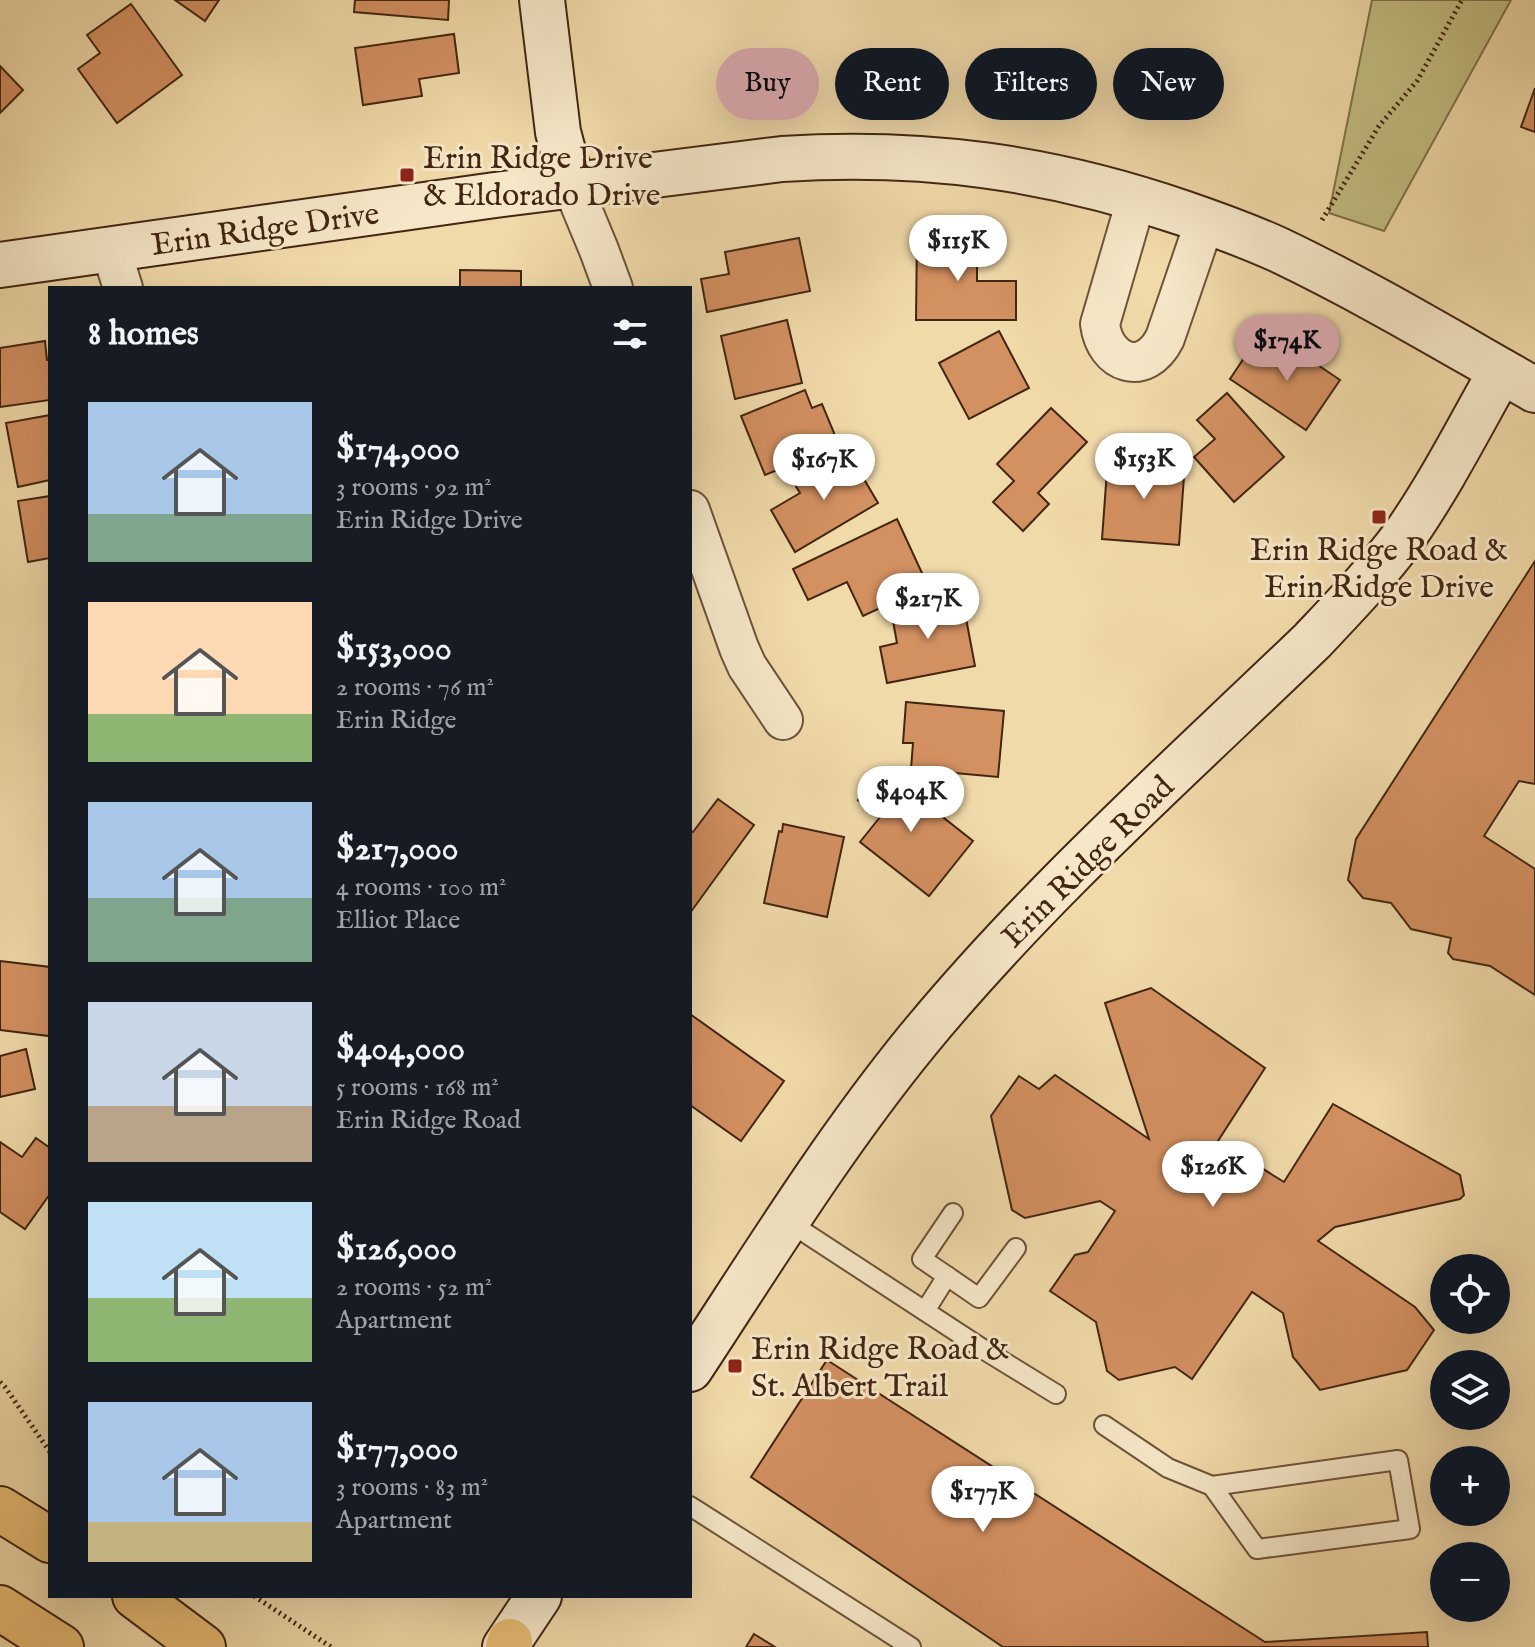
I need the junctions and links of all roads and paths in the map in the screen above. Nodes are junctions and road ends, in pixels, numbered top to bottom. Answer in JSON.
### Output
{"nodes":[{"id":1,"x":542,"y":0,"type":"edge"},
{"id":2,"x":1462,"y":0,"type":"edge"},
{"id":3,"x":572,"y":185,"type":"junction"},
{"id":4,"x":1137,"y":197,"type":"junction"},
{"id":5,"x":1322,"y":220,"type":"dead end"},
{"id":6,"x":1205,"y":221,"type":"junction"},
{"id":7,"x":0,"y":265,"type":"edge"},
{"id":8,"x":117,"y":269,"type":"edge"},
{"id":9,"x":612,"y":286,"type":"edge"},
{"id":10,"x":1518,"y":380,"type":"edge"},
{"id":11,"x":692,"y":516,"type":"edge"},
{"id":12,"x":783,"y":720,"type":"dead end"},
{"id":13,"x":953,"y":1213,"type":"dead end"},
{"id":14,"x":787,"y":1221,"type":"junction"},
{"id":15,"x":1016,"y":1248,"type":"dead end"},
{"id":16,"x":947,"y":1276,"type":"junction"},
{"id":17,"x":925,"y":1311,"type":"junction"},
{"id":18,"x":692,"y":1366,"type":"edge"},
{"id":19,"x":0,"y":1382,"type":"edge"},
{"id":20,"x":1056,"y":1394,"type":"dead end"},
{"id":21,"x":1104,"y":1425,"type":"dead end"},
{"id":22,"x":48,"y":1449,"type":"edge"},
{"id":23,"x":1212,"y":1486,"type":"junction"},
{"id":24,"x":692,"y":1507,"type":"edge"},
{"id":25,"x":0,"y":1509,"type":"edge"},
{"id":26,"x":48,"y":1539,"type":"edge"},
{"id":27,"x":138,"y":1598,"type":"edge"},
{"id":28,"x":257,"y":1598,"type":"edge"},
{"id":29,"x":538,"y":1598,"type":"edge"},
{"id":30,"x":0,"y":1608,"type":"edge"},
{"id":31,"x":508,"y":1645,"type":"edge"},
{"id":32,"x":61,"y":1647,"type":"edge"},
{"id":33,"x":203,"y":1647,"type":"edge"},
{"id":34,"x":331,"y":1647,"type":"edge"},
{"id":35,"x":911,"y":1647,"type":"edge"}],
"edges":[{"from":1,"to":3,"type":"street"},
{"from":2,"to":5,"type":"path"},
{"from":3,"to":4,"type":"street","name":"Erin Ridge Drive"},
{"from":3,"to":8,"type":"street","name":"Erin Ridge Drive"},
{"from":3,"to":9,"type":"street"},
{"from":4,"to":6,"type":"street","name":"Erin Ridge Drive"},
{"from":4,"to":6,"type":"street"},
{"from":6,"to":10,"type":"street","name":"Erin Ridge Drive"},
{"from":7,"to":8,"type":"street","name":"Erin Ridge Drive"},
{"from":10,"to":14,"type":"street","name":"Erin Ridge Road"},
{"from":11,"to":12,"type":"street"},
{"from":13,"to":16,"type":"lane"},
{"from":14,"to":17,"type":"lane"},
{"from":14,"to":18,"type":"street","name":"Erin Ridge Road"},
{"from":15,"to":16,"type":"lane"},
{"from":16,"to":17,"type":"lane"},
{"from":17,"to":20,"type":"lane"},
{"from":19,"to":22,"type":"path"},
{"from":21,"to":23,"type":"lane"},
{"from":23,"to":23,"type":"lane"},
{"from":24,"to":35,"type":"lane"},
{"from":25,"to":26,"type":"main road"},
{"from":27,"to":33,"type":"main road"},
{"from":28,"to":34,"type":"path"},
{"from":29,"to":31,"type":"street"},
{"from":30,"to":32,"type":"main road"}]}
